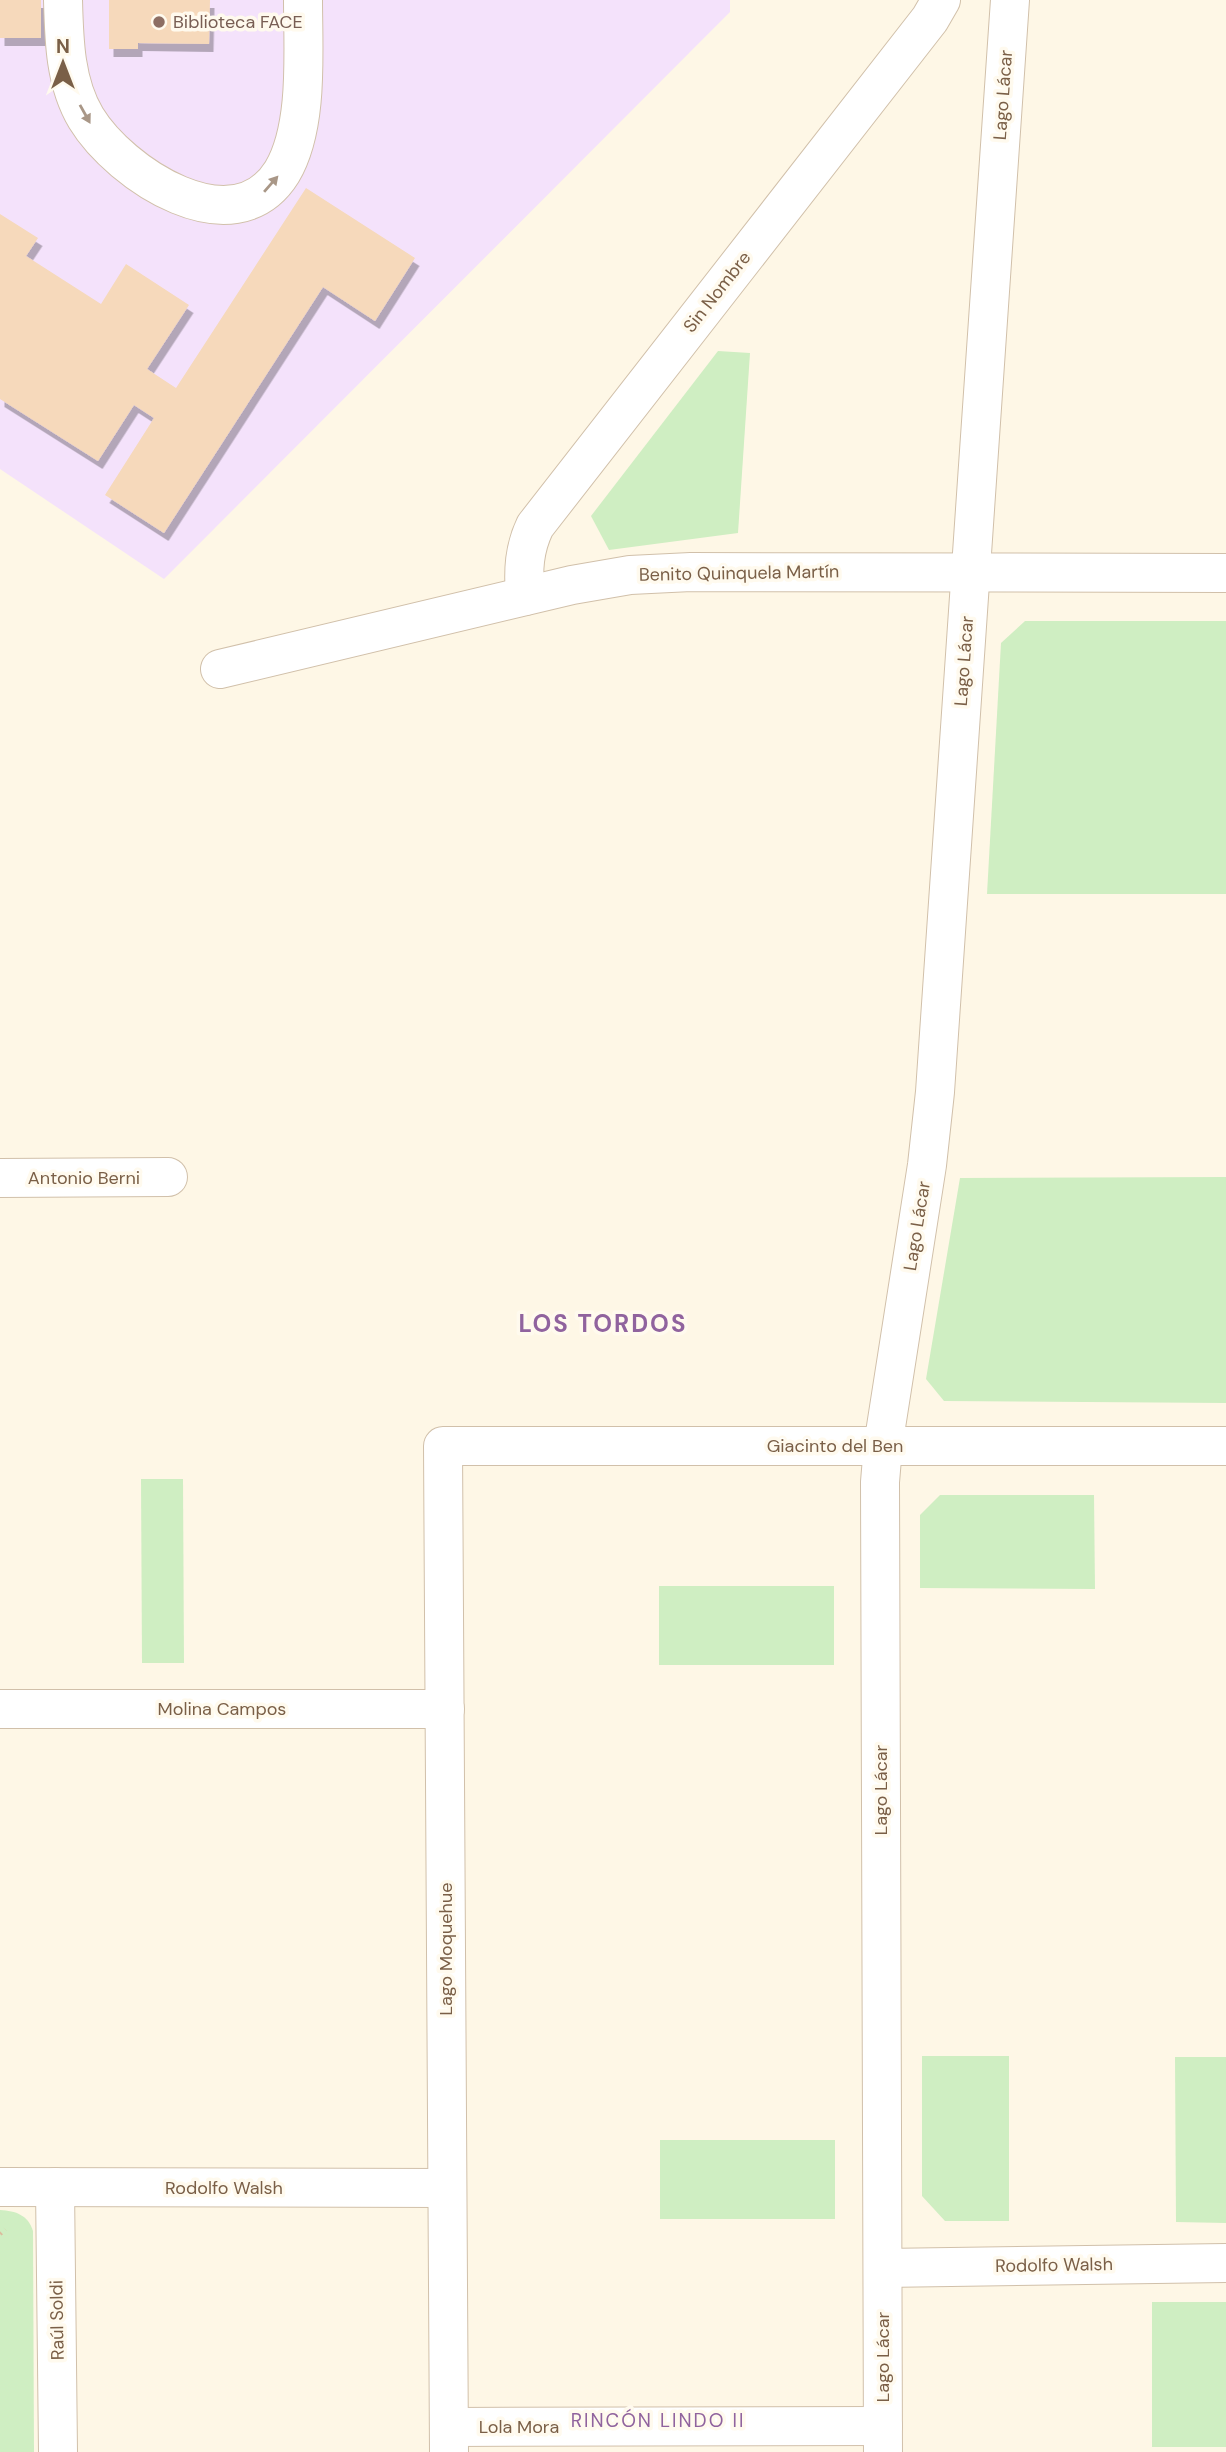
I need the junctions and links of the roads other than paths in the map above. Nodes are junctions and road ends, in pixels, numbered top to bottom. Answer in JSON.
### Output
{"nodes":[{"id":1,"x":63,"y":0,"type":"edge"},
{"id":2,"x":303,"y":0,"type":"edge"},
{"id":3,"x":940,"y":0,"type":"edge"},
{"id":4,"x":1010,"y":0,"type":"edge"},
{"id":5,"x":970,"y":572,"type":"junction"},
{"id":6,"x":1226,"y":573,"type":"edge"},
{"id":7,"x":525,"y":596,"type":"junction"},
{"id":8,"x":220,"y":669,"type":"dead end"},
{"id":9,"x":168,"y":1177,"type":"dead end"},
{"id":10,"x":0,"y":1178,"type":"edge"},
{"id":11,"x":443,"y":1446,"type":"joint"},
{"id":12,"x":883,"y":1446,"type":"junction"},
{"id":13,"x":1226,"y":1446,"type":"edge"},
{"id":14,"x":0,"y":1709,"type":"edge"},
{"id":15,"x":445,"y":1709,"type":"junction"},
{"id":16,"x":0,"y":2187,"type":"edge"},
{"id":17,"x":55,"y":2187,"type":"junction"},
{"id":18,"x":447,"y":2188,"type":"junction"},
{"id":19,"x":1226,"y":2263,"type":"edge"},
{"id":20,"x":883,"y":2268,"type":"junction"},
{"id":21,"x":449,"y":2439,"type":"edge"},
{"id":22,"x":883,"y":2439,"type":"edge"},
{"id":23,"x":58,"y":2452,"type":"edge"}],
"edges":[{"from":1,"to":2,"type":"street","one_way":true},
{"from":3,"to":7,"type":"street","name":"Sin Nombre"},
{"from":4,"to":5,"type":"street","name":"Lago Lácar"},
{"from":5,"to":6,"type":"street","name":"Benito Quinquela Martín"},
{"from":5,"to":7,"type":"street","name":"Benito Quinquela Martín"},
{"from":5,"to":12,"type":"street","name":"Lago Lácar"},
{"from":7,"to":8,"type":"street","name":"Benito Quinquela Martín"},
{"from":9,"to":10,"type":"street","name":"Antonio Berni"},
{"from":11,"to":12,"type":"street","name":"Giacinto del Ben"},
{"from":11,"to":15,"type":"street","name":"Lago Moquehue"},
{"from":12,"to":13,"type":"street","name":"Giacinto del Ben"},
{"from":12,"to":20,"type":"street","name":"Lago Lácar"},
{"from":14,"to":15,"type":"street","name":"Molina Campos"},
{"from":15,"to":18,"type":"street","name":"Lago Moquehue"},
{"from":16,"to":17,"type":"street","name":"Rodolfo Walsh"},
{"from":17,"to":18,"type":"street","name":"Rodolfo Walsh"},
{"from":17,"to":23,"type":"street","name":"Raúl Soldi"},
{"from":18,"to":21,"type":"street","name":"Lago Moquehue"},
{"from":19,"to":20,"type":"street","name":"Rodolfo Walsh"},
{"from":20,"to":22,"type":"street","name":"Lago Lácar"},
{"from":21,"to":22,"type":"street","name":"Lola Mora"}]}
